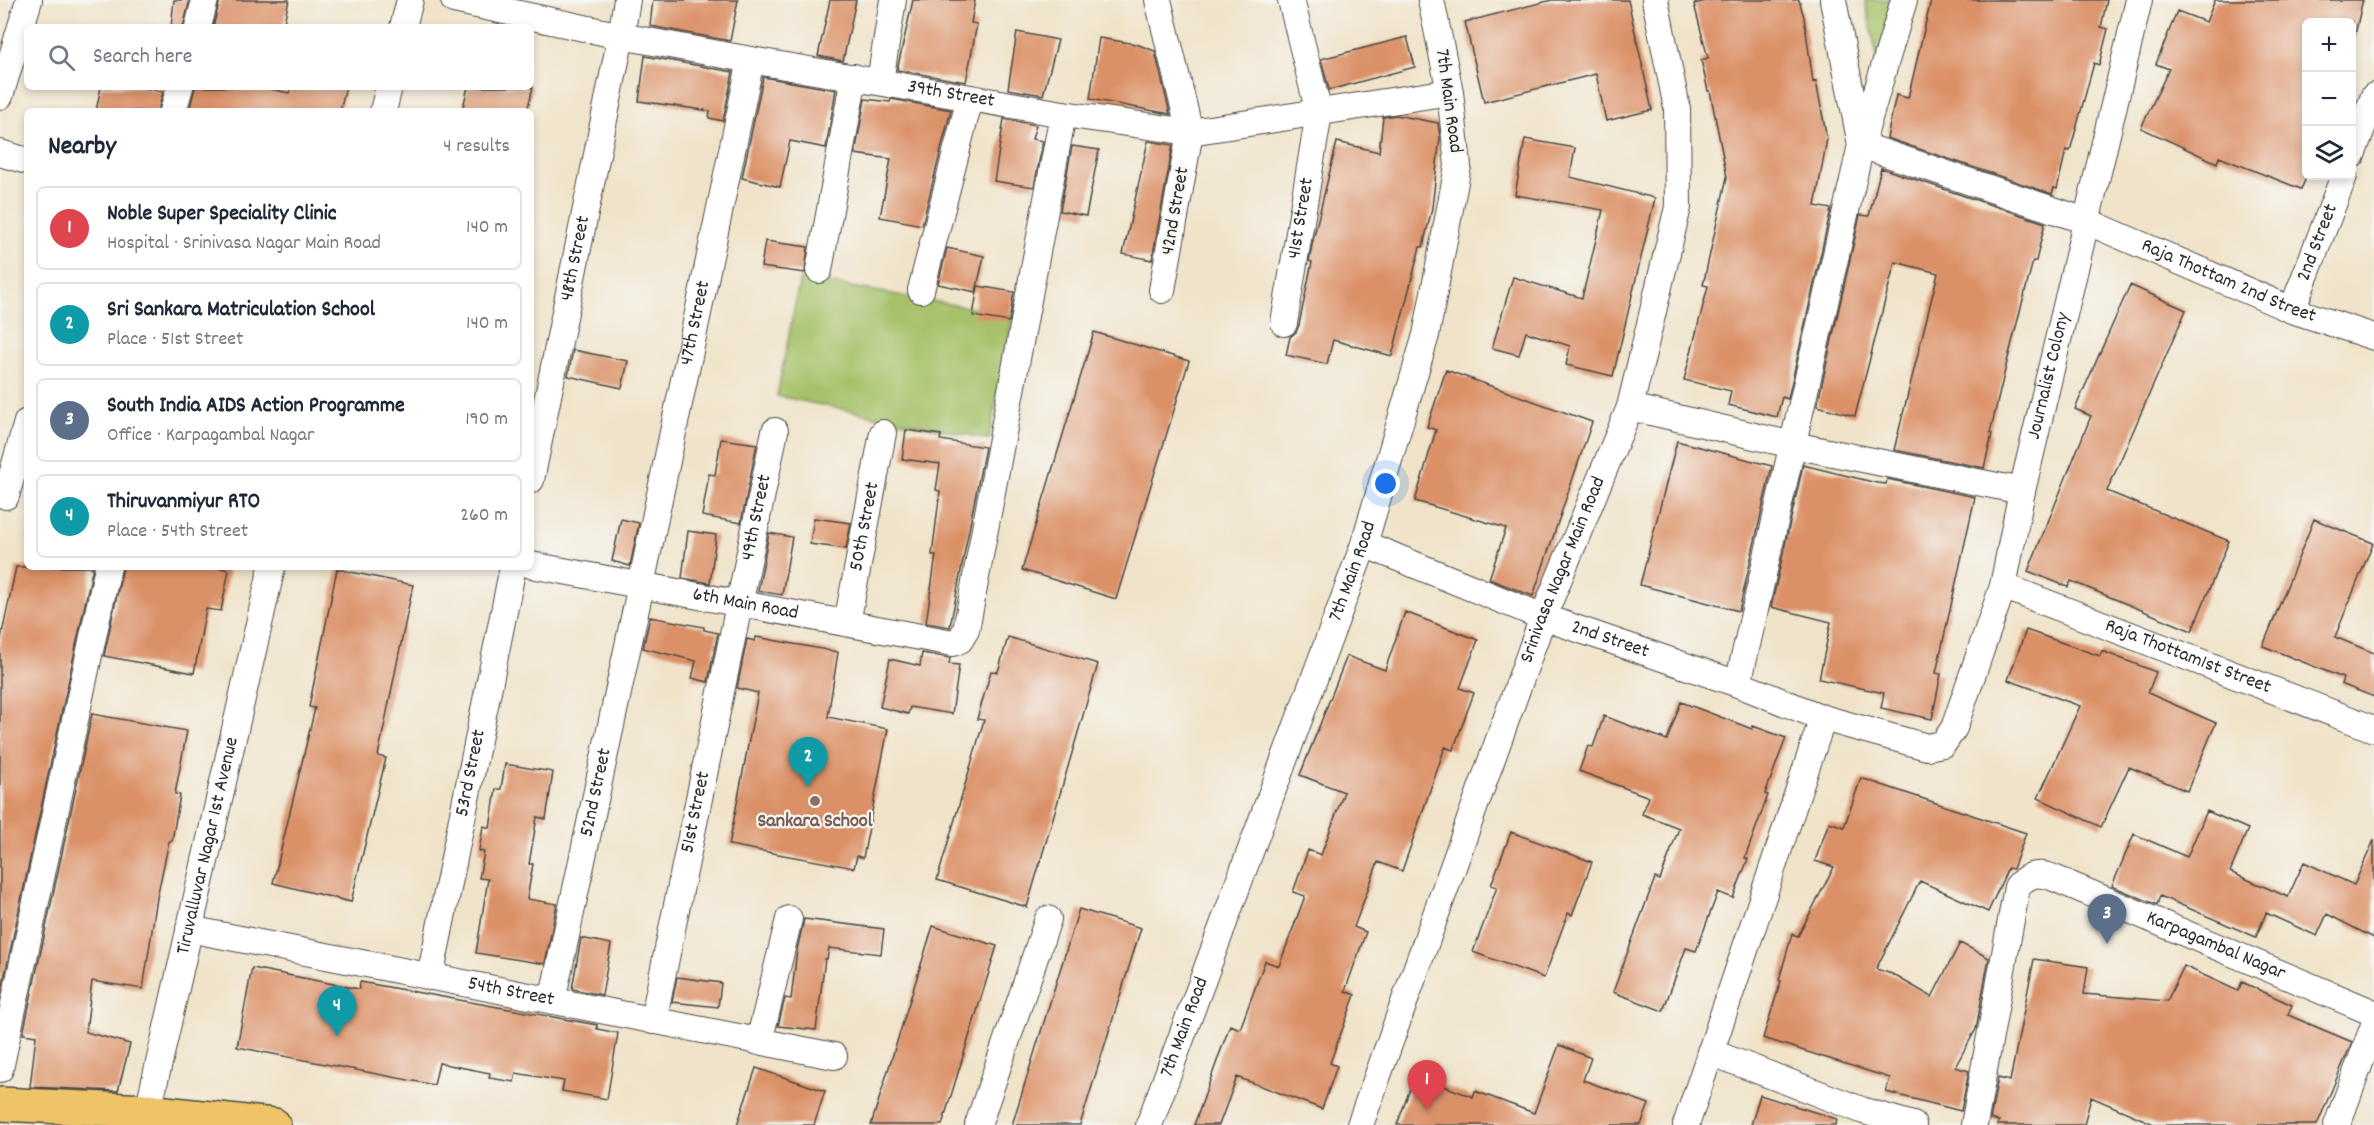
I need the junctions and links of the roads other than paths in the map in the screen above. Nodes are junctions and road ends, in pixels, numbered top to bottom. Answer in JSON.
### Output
{"nodes":[{"id":1,"x":28,"y":0,"type":"edge"},
{"id":2,"x":205,"y":0,"type":"edge"},
{"id":3,"x":410,"y":0,"type":"edge"},
{"id":4,"x":454,"y":0,"type":"edge"},
{"id":5,"x":627,"y":0,"type":"edge"},
{"id":6,"x":893,"y":0,"type":"edge"},
{"id":7,"x":1158,"y":0,"type":"edge"},
{"id":8,"x":1291,"y":0,"type":"edge"},
{"id":9,"x":1431,"y":0,"type":"edge"},
{"id":10,"x":1655,"y":0,"type":"edge"},
{"id":11,"x":1833,"y":0,"type":"edge"},
{"id":12,"x":1904,"y":0,"type":"edge"},
{"id":13,"x":2139,"y":0,"type":"edge"},
{"id":14,"x":199,"y":24,"type":"edge"},
{"id":15,"x":405,"y":24,"type":"edge"},
{"id":16,"x":621,"y":36,"type":"junction"},
{"id":17,"x":751,"y":60,"type":"junction"},
{"id":18,"x":854,"y":77,"type":"junction"},
{"id":19,"x":880,"y":81,"type":"junction"},
{"id":20,"x":179,"y":90,"type":"edge"},
{"id":21,"x":388,"y":90,"type":"edge"},
{"id":22,"x":1450,"y":92,"type":"junction"},
{"id":23,"x":0,"y":96,"type":"edge"},
{"id":24,"x":2374,"y":96,"type":"edge"},
{"id":25,"x":970,"y":98,"type":"junction"},
{"id":26,"x":174,"y":108,"type":"edge"},
{"id":27,"x":384,"y":108,"type":"edge"},
{"id":28,"x":1319,"y":113,"type":"junction"},
{"id":29,"x":1063,"y":114,"type":"junction"},
{"id":30,"x":1190,"y":132,"type":"junction"},
{"id":31,"x":2356,"y":144,"type":"edge"},
{"id":32,"x":1861,"y":145,"type":"junction"},
{"id":33,"x":0,"y":153,"type":"edge"},
{"id":34,"x":24,"y":160,"type":"edge"},
{"id":35,"x":2342,"y":180,"type":"edge"},
{"id":36,"x":2086,"y":221,"type":"junction"},
{"id":37,"x":819,"y":270,"type":"dead end"},
{"id":38,"x":921,"y":290,"type":"dead end"},
{"id":39,"x":1162,"y":290,"type":"dead end"},
{"id":40,"x":2292,"y":310,"type":"junction"},
{"id":41,"x":1284,"y":323,"type":"dead end"},
{"id":42,"x":2374,"y":337,"type":"edge"},
{"id":43,"x":1630,"y":407,"type":"junction"},
{"id":44,"x":775,"y":431,"type":"dead end"},
{"id":45,"x":882,"y":433,"type":"dead end"},
{"id":46,"x":24,"y":436,"type":"edge"},
{"id":47,"x":1793,"y":445,"type":"junction"},
{"id":48,"x":534,"y":465,"type":"edge"},
{"id":49,"x":2022,"y":491,"type":"junction"},
{"id":50,"x":11,"y":497,"type":"edge"},
{"id":51,"x":1364,"y":544,"type":"junction"},
{"id":52,"x":534,"y":566,"type":"edge"},
{"id":53,"x":107,"y":570,"type":"edge"},
{"id":54,"x":271,"y":570,"type":"edge"},
{"id":55,"x":512,"y":570,"type":"edge"},
{"id":56,"x":641,"y":585,"type":"junction"},
{"id":57,"x":2002,"y":586,"type":"junction"},
{"id":58,"x":740,"y":603,"type":"junction"},
{"id":59,"x":1543,"y":617,"type":"junction"},
{"id":60,"x":847,"y":623,"type":"junction"},
{"id":61,"x":1738,"y":684,"type":"junction"},
{"id":62,"x":1822,"y":718,"type":"junction"},
{"id":63,"x":2374,"y":729,"type":"edge"},
{"id":64,"x":1943,"y":744,"type":"joint"},
{"id":65,"x":789,"y":919,"type":"dead end"},
{"id":66,"x":1048,"y":919,"type":"dead end"},
{"id":67,"x":189,"y":929,"type":"junction"},
{"id":68,"x":430,"y":977,"type":"junction"},
{"id":69,"x":552,"y":1001,"type":"junction"},
{"id":70,"x":2374,"y":1013,"type":"edge"},
{"id":71,"x":653,"y":1021,"type":"junction"},
{"id":72,"x":2374,"y":1025,"type":"edge"},
{"id":73,"x":759,"y":1042,"type":"junction"},
{"id":74,"x":1710,"y":1052,"type":"junction"},
{"id":75,"x":834,"y":1056,"type":"dead end"},
{"id":76,"x":0,"y":1069,"type":"edge"},
{"id":77,"x":0,"y":1104,"type":"edge"},
{"id":78,"x":149,"y":1118,"type":"edge"},
{"id":79,"x":1862,"y":1118,"type":"edge"},
{"id":80,"x":274,"y":1125,"type":"edge"},
{"id":81,"x":978,"y":1125,"type":"edge"},
{"id":82,"x":1149,"y":1125,"type":"edge"},
{"id":83,"x":1360,"y":1125,"type":"edge"},
{"id":84,"x":1686,"y":1125,"type":"edge"},
{"id":85,"x":1913,"y":1125,"type":"edge"},
{"id":86,"x":1974,"y":1125,"type":"edge"},
{"id":87,"x":2337,"y":1125,"type":"edge"}],
"edges":[{"from":1,"to":23,"type":"street"},
{"from":2,"to":14,"type":"street"},
{"from":3,"to":15,"type":"street"},
{"from":4,"to":16,"type":"street","name":"39th Street"},
{"from":5,"to":16,"type":"street","name":"48th Street"},
{"from":6,"to":19,"type":"street"},
{"from":7,"to":30,"type":"street"},
{"from":8,"to":28,"type":"street"},
{"from":9,"to":22,"type":"street","name":"7th Main Road"},
{"from":10,"to":43,"type":"street","name":"Srinivasa Nagar Main Road"},
{"from":11,"to":32,"type":"street"},
{"from":12,"to":32,"type":"street"},
{"from":13,"to":36,"type":"street","name":"Journalist Colony"},
{"from":16,"to":17,"type":"street","name":"39th Street"},
{"from":16,"to":48,"type":"street","name":"48th Street"},
{"from":17,"to":18,"type":"street","name":"39th Street"},
{"from":17,"to":56,"type":"street","name":"47th Street"},
{"from":18,"to":19,"type":"street","name":"39th Street"},
{"from":18,"to":37,"type":"street"},
{"from":19,"to":25,"type":"street","name":"39th Street"},
{"from":20,"to":26,"type":"street"},
{"from":21,"to":27,"type":"street"},
{"from":22,"to":28,"type":"street","name":"39th Street"},
{"from":22,"to":51,"type":"street","name":"7th Main Road"},
{"from":24,"to":31,"type":"street"},
{"from":25,"to":29,"type":"street","name":"39th Street"},
{"from":25,"to":38,"type":"street"},
{"from":28,"to":30,"type":"street","name":"39th Street"},
{"from":28,"to":41,"type":"street","name":"41st Street"},
{"from":29,"to":30,"type":"street","name":"39th Street"},
{"from":29,"to":60,"type":"street","name":"6th Main Road"},
{"from":30,"to":39,"type":"street","name":"42nd Street"},
{"from":32,"to":36,"type":"street","name":"Raja Thottam 2nd Street"},
{"from":32,"to":47,"type":"street"},
{"from":33,"to":34,"type":"street"},
{"from":35,"to":40,"type":"street","name":"2nd Street"},
{"from":36,"to":40,"type":"street","name":"Raja Thottam 2nd Street"},
{"from":36,"to":49,"type":"street","name":"Journalist Colony"},
{"from":40,"to":42,"type":"street","name":"Raja Thottam 2nd Street"},
{"from":43,"to":47,"type":"street"},
{"from":43,"to":59,"type":"street","name":"Srinivasa Nagar Main Road"},
{"from":44,"to":58,"type":"street","name":"49th Street"},
{"from":45,"to":60,"type":"street","name":"50th Street"},
{"from":46,"to":50,"type":"street"},
{"from":47,"to":49,"type":"street"},
{"from":47,"to":61,"type":"street"},
{"from":49,"to":57,"type":"street","name":"Journalist Colony"},
{"from":51,"to":59,"type":"street","name":"2nd Street"},
{"from":51,"to":82,"type":"street","name":"7th Main Road"},
{"from":52,"to":56,"type":"street","name":"6th Main Road"},
{"from":53,"to":76,"type":"street"},
{"from":54,"to":67,"type":"street","name":"Tiruvalluvar Nagar 1st Avenue"},
{"from":55,"to":68,"type":"street","name":"53rd Street"},
{"from":56,"to":58,"type":"street","name":"6th Main Road"},
{"from":56,"to":69,"type":"street","name":"52nd Street"},
{"from":57,"to":63,"type":"street","name":"Raja Thottam1st Street"},
{"from":57,"to":64,"type":"street","name":"Journalist Colony"},
{"from":58,"to":60,"type":"street","name":"6th Main Road"},
{"from":58,"to":71,"type":"street","name":"51st Street"},
{"from":59,"to":61,"type":"street","name":"2nd Street"},
{"from":59,"to":83,"type":"street","name":"Srinivasa Nagar Main Road"},
{"from":61,"to":62,"type":"street","name":"2nd Street"},
{"from":62,"to":64,"type":"street","name":"2nd Street"},
{"from":62,"to":74,"type":"street"},
{"from":65,"to":73,"type":"street"},
{"from":66,"to":81,"type":"street"},
{"from":67,"to":68,"type":"street","name":"54th Street"},
{"from":67,"to":78,"type":"street","name":"Tiruvalluvar Nagar 1st Avenue"},
{"from":68,"to":69,"type":"street","name":"54th Street"},
{"from":69,"to":71,"type":"street","name":"54th Street"},
{"from":70,"to":86,"type":"street","name":"Karpagambal Nagar"},
{"from":71,"to":73,"type":"street","name":"54th Street"},
{"from":72,"to":87,"type":"street"},
{"from":73,"to":75,"type":"street","name":"54th Street"},
{"from":74,"to":79,"type":"street"},
{"from":74,"to":84,"type":"street"},
{"from":77,"to":78,"type":"main road"},
{"from":78,"to":80,"type":"main road"},
{"from":79,"to":85,"type":"street"}]}
